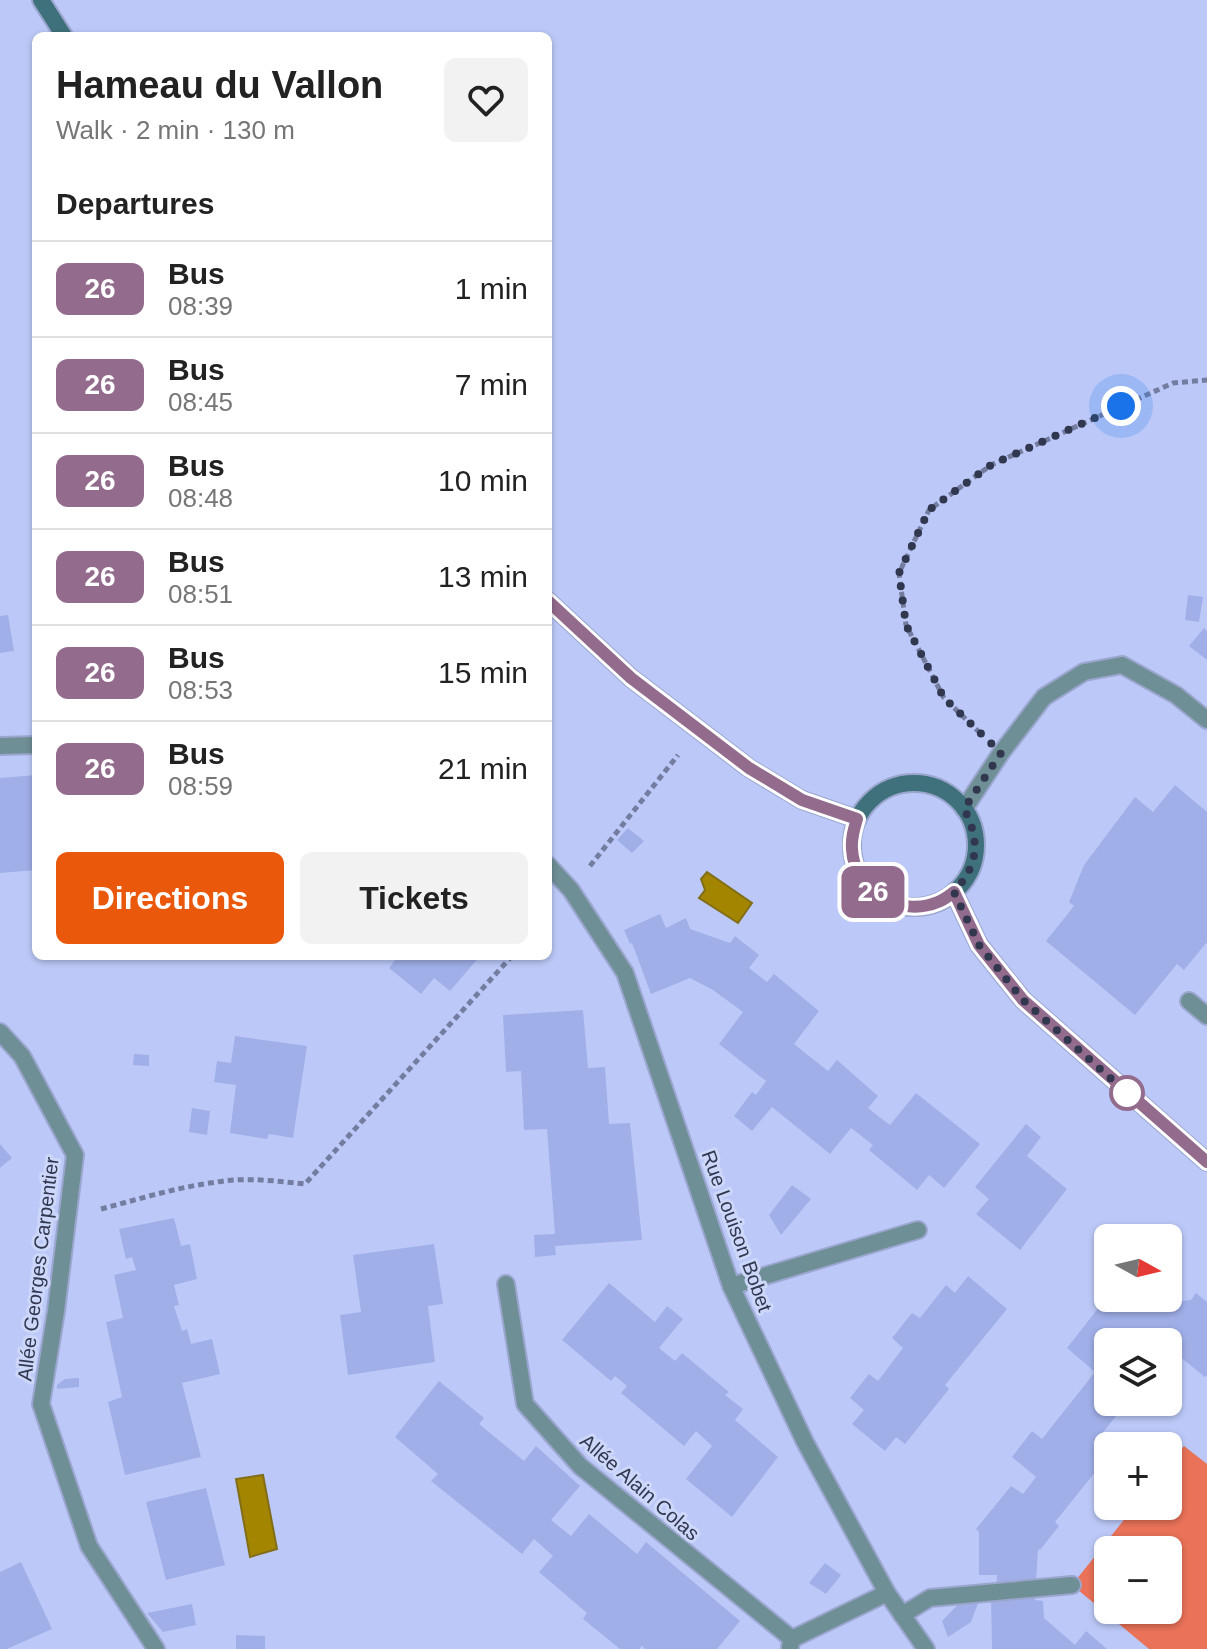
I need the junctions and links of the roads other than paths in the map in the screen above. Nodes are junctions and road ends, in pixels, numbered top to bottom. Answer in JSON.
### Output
{"nodes":[{"id":1,"x":41,"y":0,"type":"edge"},
{"id":2,"x":61,"y":32,"type":"edge"},
{"id":3,"x":552,"y":605,"type":"edge"},
{"id":4,"x":1207,"y":720,"type":"edge"},
{"id":5,"x":32,"y":745,"type":"edge"},
{"id":6,"x":0,"y":746,"type":"edge"},
{"id":7,"x":964,"y":809,"type":"junction"},
{"id":8,"x":857,"y":819,"type":"junction"},
{"id":9,"x":552,"y":869,"type":"edge"},
{"id":10,"x":954,"y":892,"type":"junction"},
{"id":11,"x":1189,"y":1001,"type":"dead end"},
{"id":12,"x":1207,"y":1016,"type":"edge"},
{"id":13,"x":0,"y":1032,"type":"edge"},
{"id":14,"x":1207,"y":1162,"type":"edge"},
{"id":15,"x":918,"y":1230,"type":"dead end"},
{"id":16,"x":506,"y":1284,"type":"dead end"},
{"id":17,"x":731,"y":1286,"type":"junction"},
{"id":18,"x":1072,"y":1585,"type":"dead end"},
{"id":19,"x":887,"y":1593,"type":"junction"},
{"id":20,"x":902,"y":1615,"type":"junction"},
{"id":21,"x":791,"y":1644,"type":"edge"},
{"id":22,"x":156,"y":1649,"type":"edge"},
{"id":23,"x":926,"y":1649,"type":"edge"}],
"edges":[{"from":1,"to":2,"type":"main road"},
{"from":3,"to":8,"type":"main road"},
{"from":4,"to":7,"type":"street"},
{"from":5,"to":6,"type":"street"},
{"from":7,"to":8,"type":"main road"},
{"from":7,"to":10,"type":"main road"},
{"from":8,"to":10,"type":"main road"},
{"from":9,"to":17,"type":"street","name":"Rue Louison Bobet"},
{"from":10,"to":14,"type":"main road"},
{"from":11,"to":12,"type":"street"},
{"from":13,"to":22,"type":"street","name":"Allée Georges Carpentier"},
{"from":15,"to":17,"type":"street"},
{"from":16,"to":21,"type":"street","name":"Allée Alain Colas"},
{"from":17,"to":19,"type":"street","name":"Rue Louison Bobet"},
{"from":18,"to":20,"type":"street"},
{"from":19,"to":20,"type":"street","name":"Rue Louison Bobet"},
{"from":19,"to":21,"type":"street"},
{"from":20,"to":23,"type":"street","name":"Rue Louison Bobet"}]}
